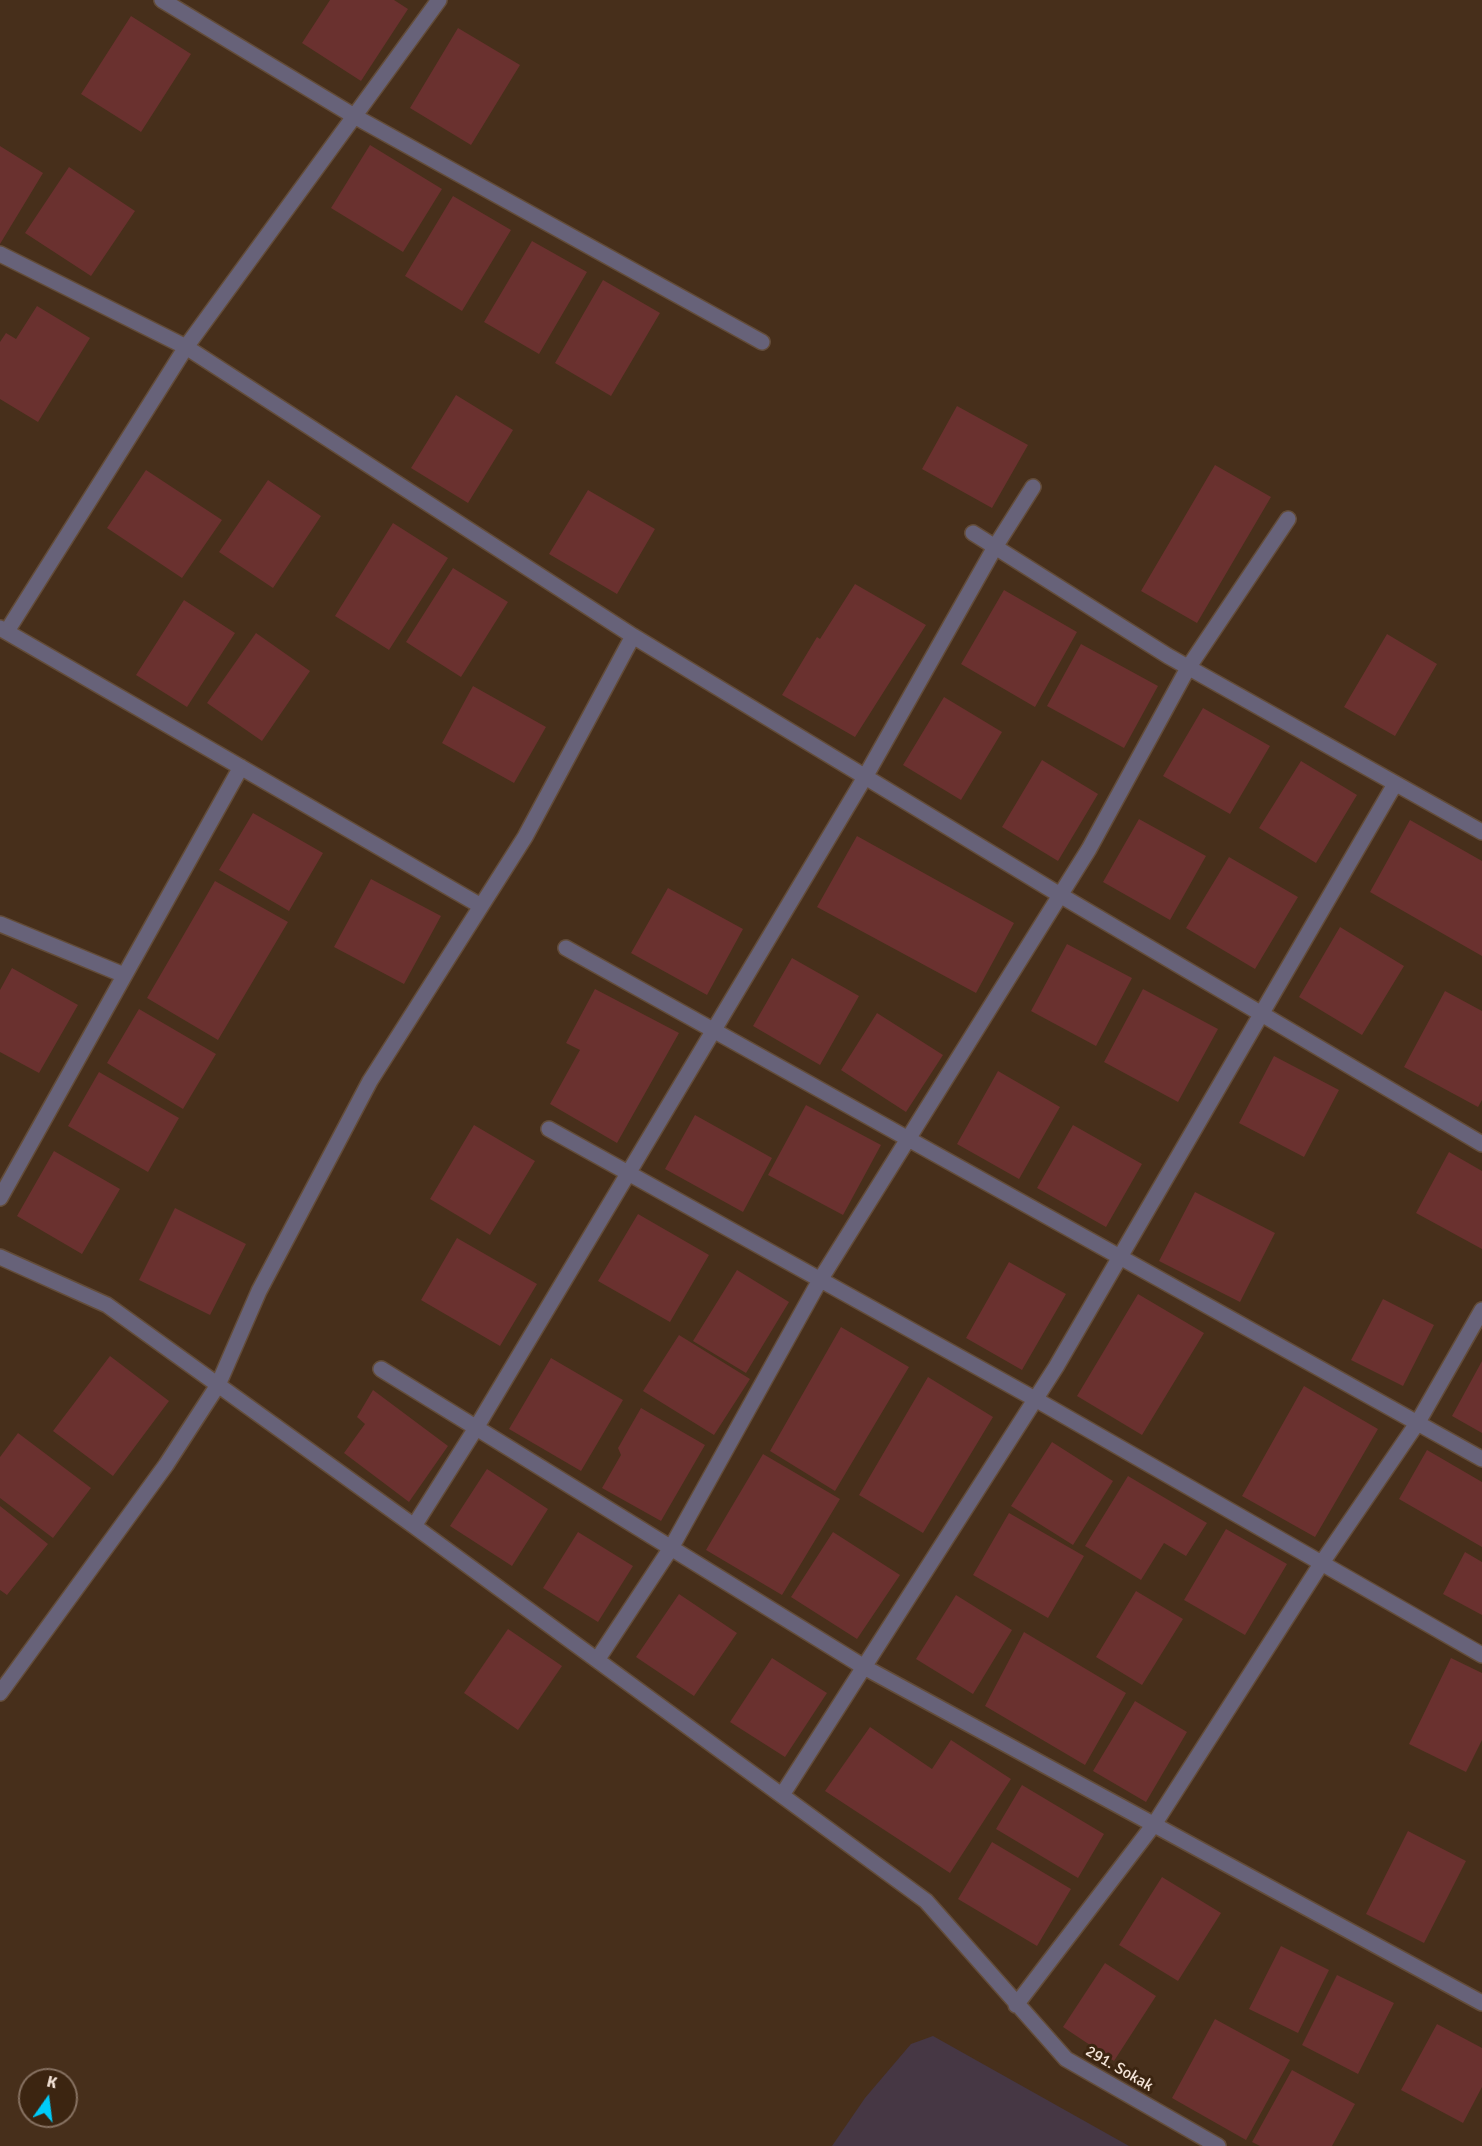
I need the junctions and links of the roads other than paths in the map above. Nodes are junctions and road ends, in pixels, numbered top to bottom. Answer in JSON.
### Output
{"nodes":[{"id":1,"x":162,"y":0,"type":"edge"},
{"id":2,"x":439,"y":0,"type":"edge"},
{"id":3,"x":354,"y":117,"type":"junction"},
{"id":4,"x":0,"y":254,"type":"edge"},
{"id":5,"x":762,"y":342,"type":"dead end"},
{"id":6,"x":186,"y":347,"type":"junction"},
{"id":7,"x":1033,"y":487,"type":"dead end"},
{"id":8,"x":1288,"y":519,"type":"dead end"},
{"id":9,"x":973,"y":532,"type":"dead end"},
{"id":10,"x":995,"y":547,"type":"junction"},
{"id":11,"x":3,"y":630,"type":"edge"},
{"id":12,"x":633,"y":636,"type":"junction"},
{"id":13,"x":1188,"y":668,"type":"junction"},
{"id":14,"x":241,"y":767,"type":"junction"},
{"id":15,"x":865,"y":777,"type":"junction"},
{"id":16,"x":1395,"y":783,"type":"junction"},
{"id":17,"x":1482,"y":832,"type":"edge"},
{"id":18,"x":1060,"y":895,"type":"junction"},
{"id":19,"x":481,"y":906,"type":"junction"},
{"id":20,"x":0,"y":924,"type":"edge"},
{"id":21,"x":566,"y":948,"type":"dead end"},
{"id":22,"x":124,"y":975,"type":"junction"},
{"id":23,"x":1261,"y":1015,"type":"junction"},
{"id":24,"x":712,"y":1031,"type":"junction"},
{"id":25,"x":549,"y":1129,"type":"dead end"},
{"id":26,"x":907,"y":1140,"type":"junction"},
{"id":27,"x":1482,"y":1144,"type":"edge"},
{"id":28,"x":627,"y":1173,"type":"junction"},
{"id":29,"x":0,"y":1198,"type":"edge"},
{"id":30,"x":0,"y":1257,"type":"edge"},
{"id":31,"x":1120,"y":1257,"type":"junction"},
{"id":32,"x":820,"y":1280,"type":"junction"},
{"id":33,"x":1482,"y":1310,"type":"edge"},
{"id":34,"x":381,"y":1369,"type":"dead end"},
{"id":35,"x":218,"y":1385,"type":"junction"},
{"id":36,"x":1035,"y":1400,"type":"junction"},
{"id":37,"x":1418,"y":1422,"type":"junction"},
{"id":38,"x":476,"y":1428,"type":"junction"},
{"id":39,"x":1482,"y":1460,"type":"edge"},
{"id":40,"x":414,"y":1526,"type":"junction"},
{"id":41,"x":671,"y":1548,"type":"junction"},
{"id":42,"x":1321,"y":1564,"type":"junction"},
{"id":43,"x":1482,"y":1655,"type":"edge"},
{"id":44,"x":597,"y":1660,"type":"junction"},
{"id":45,"x":864,"y":1667,"type":"junction"},
{"id":46,"x":0,"y":1693,"type":"edge"},
{"id":47,"x":782,"y":1795,"type":"junction"},
{"id":48,"x":1155,"y":1823,"type":"junction"},
{"id":49,"x":1482,"y":2002,"type":"edge"},
{"id":50,"x":1016,"y":2005,"type":"junction"},
{"id":51,"x":1218,"y":2146,"type":"edge"}],
"edges":[{"from":1,"to":3,"type":"street"},
{"from":2,"to":3,"type":"street"},
{"from":3,"to":5,"type":"street"},
{"from":3,"to":6,"type":"street"},
{"from":4,"to":6,"type":"street"},
{"from":6,"to":11,"type":"street"},
{"from":6,"to":12,"type":"street"},
{"from":7,"to":10,"type":"street"},
{"from":8,"to":13,"type":"street"},
{"from":9,"to":10,"type":"street"},
{"from":10,"to":13,"type":"street"},
{"from":10,"to":15,"type":"street"},
{"from":11,"to":14,"type":"street"},
{"from":12,"to":15,"type":"street"},
{"from":12,"to":19,"type":"street"},
{"from":13,"to":16,"type":"street"},
{"from":13,"to":18,"type":"street"},
{"from":14,"to":19,"type":"street"},
{"from":14,"to":22,"type":"street"},
{"from":15,"to":18,"type":"street"},
{"from":15,"to":24,"type":"street"},
{"from":16,"to":17,"type":"street"},
{"from":16,"to":23,"type":"street"},
{"from":18,"to":23,"type":"street"},
{"from":18,"to":26,"type":"street"},
{"from":19,"to":35,"type":"street"},
{"from":20,"to":22,"type":"street"},
{"from":21,"to":24,"type":"street"},
{"from":22,"to":29,"type":"street"},
{"from":23,"to":27,"type":"street"},
{"from":23,"to":31,"type":"street"},
{"from":24,"to":26,"type":"street"},
{"from":24,"to":28,"type":"street"},
{"from":25,"to":28,"type":"street"},
{"from":26,"to":31,"type":"street"},
{"from":26,"to":32,"type":"street"},
{"from":28,"to":32,"type":"street"},
{"from":28,"to":38,"type":"street"},
{"from":30,"to":35,"type":"street","name":"291. Sokak"},
{"from":31,"to":36,"type":"street"},
{"from":31,"to":37,"type":"street"},
{"from":32,"to":36,"type":"street"},
{"from":32,"to":41,"type":"street"},
{"from":33,"to":37,"type":"street"},
{"from":34,"to":38,"type":"street"},
{"from":35,"to":40,"type":"street","name":"291. Sokak"},
{"from":35,"to":46,"type":"street"},
{"from":36,"to":42,"type":"street"},
{"from":36,"to":45,"type":"street"},
{"from":37,"to":39,"type":"street"},
{"from":37,"to":42,"type":"street"},
{"from":38,"to":40,"type":"street"},
{"from":38,"to":41,"type":"street"},
{"from":40,"to":44,"type":"street","name":"291. Sokak"},
{"from":41,"to":44,"type":"street"},
{"from":41,"to":45,"type":"street"},
{"from":42,"to":43,"type":"street"},
{"from":42,"to":48,"type":"street"},
{"from":44,"to":47,"type":"street","name":"291. Sokak"},
{"from":45,"to":47,"type":"street"},
{"from":45,"to":48,"type":"street"},
{"from":47,"to":50,"type":"street","name":"291. Sokak"},
{"from":48,"to":49,"type":"street"},
{"from":48,"to":50,"type":"street"},
{"from":50,"to":51,"type":"street","name":"291. Sokak"}]}
